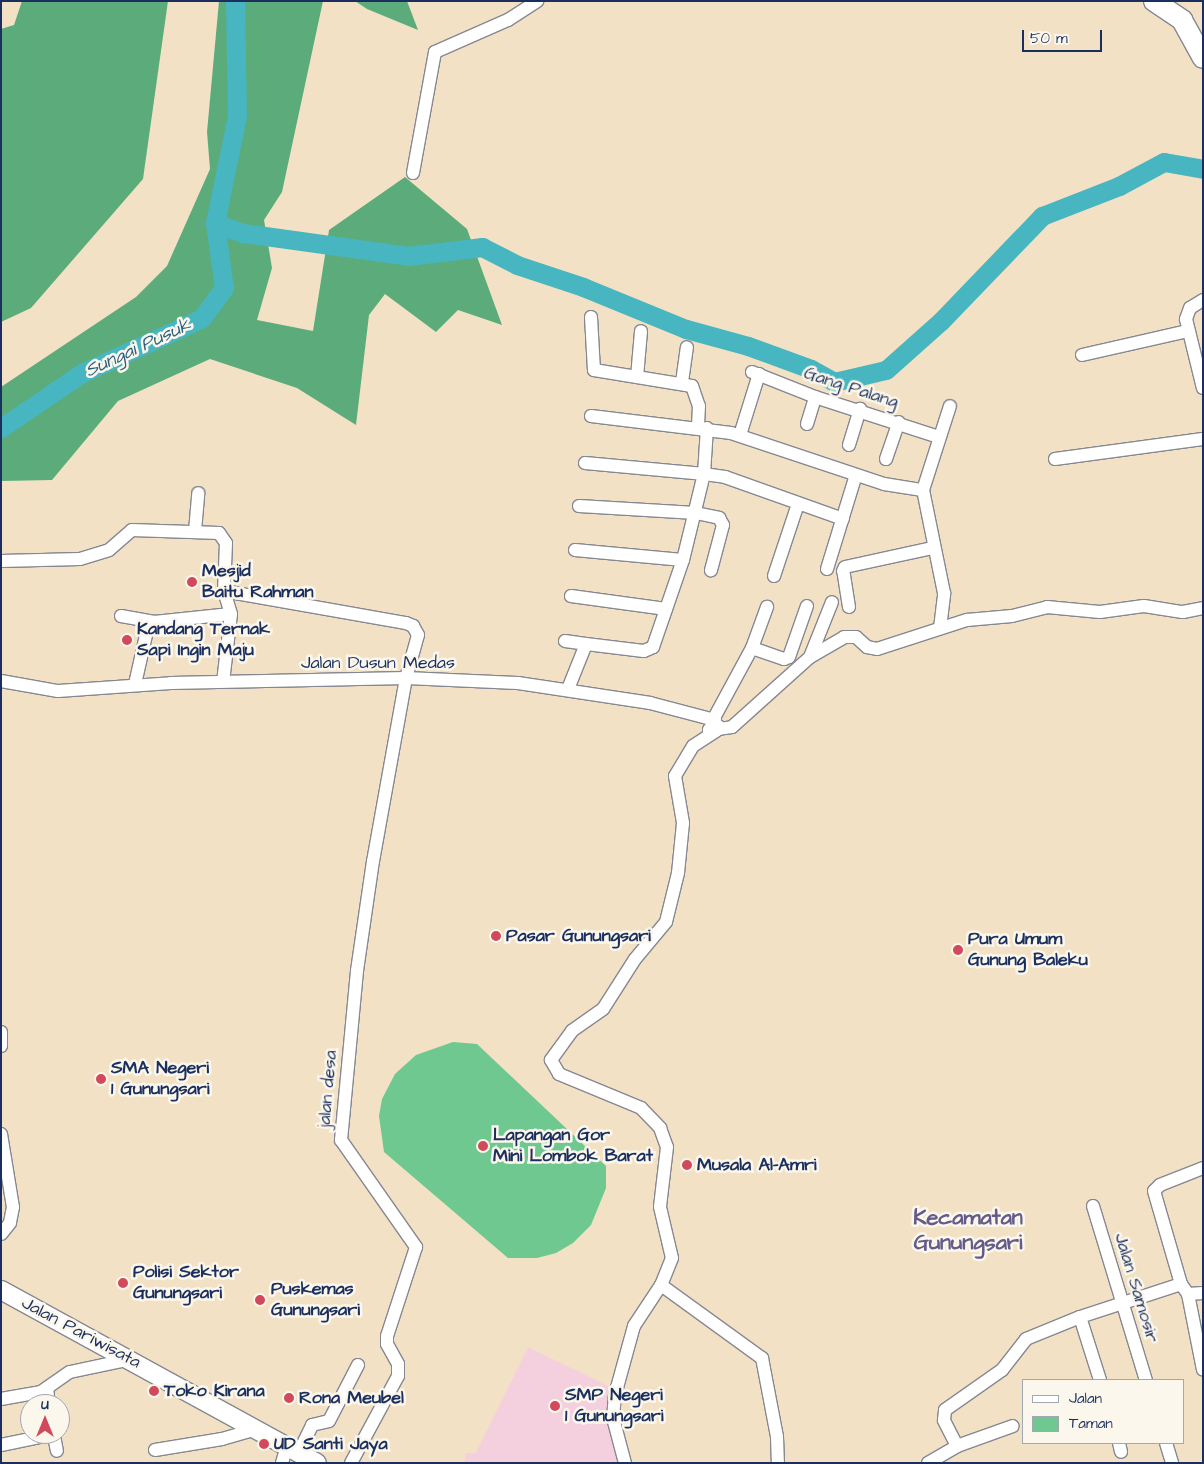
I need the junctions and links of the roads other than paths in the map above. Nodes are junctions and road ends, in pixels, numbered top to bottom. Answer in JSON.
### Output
{"nodes":[{"id":1,"x":537,"y":1,"type":"edge"},
{"id":2,"x":1154,"y":1,"type":"edge"},
{"id":3,"x":1203,"y":58,"type":"edge"},
{"id":4,"x":413,"y":173,"type":"dead end"},
{"id":5,"x":1203,"y":300,"type":"edge"},
{"id":6,"x":591,"y":317,"type":"dead end"},
{"id":7,"x":641,"y":331,"type":"dead end"},
{"id":8,"x":1188,"y":331,"type":"junction"},
{"id":9,"x":687,"y":347,"type":"dead end"},
{"id":10,"x":1199,"y":351,"type":"edge"},
{"id":11,"x":1082,"y":355,"type":"dead end"},
{"id":12,"x":637,"y":377,"type":"junction"},
{"id":13,"x":682,"y":382,"type":"junction"},
{"id":14,"x":1203,"y":388,"type":"edge"},
{"id":15,"x":815,"y":397,"type":"junction"},
{"id":16,"x":950,"y":406,"type":"dead end"},
{"id":17,"x":860,"y":408,"type":"junction"},
{"id":18,"x":591,"y":416,"type":"dead end"},
{"id":19,"x":899,"y":422,"type":"junction"},
{"id":20,"x":807,"y":424,"type":"dead end"},
{"id":21,"x":703,"y":427,"type":"junction"},
{"id":22,"x":740,"y":435,"type":"junction"},
{"id":23,"x":939,"y":436,"type":"junction"},
{"id":24,"x":1203,"y":439,"type":"edge"},
{"id":25,"x":848,"y":445,"type":"dead end"},
{"id":26,"x":1055,"y":459,"type":"dead end"},
{"id":27,"x":886,"y":460,"type":"dead end"},
{"id":28,"x":586,"y":463,"type":"dead end"},
{"id":29,"x":704,"y":474,"type":"junction"},
{"id":30,"x":856,"y":475,"type":"junction"},
{"id":31,"x":923,"y":490,"type":"junction"},
{"id":32,"x":198,"y":493,"type":"dead end"},
{"id":33,"x":798,"y":504,"type":"junction"},
{"id":34,"x":579,"y":506,"type":"dead end"},
{"id":35,"x":696,"y":513,"type":"junction"},
{"id":36,"x":843,"y":519,"type":"junction"},
{"id":37,"x":195,"y":531,"type":"junction"},
{"id":38,"x":933,"y":548,"type":"junction"},
{"id":39,"x":575,"y":550,"type":"dead end"},
{"id":40,"x":683,"y":560,"type":"junction"},
{"id":41,"x":1,"y":561,"type":"edge"},
{"id":42,"x":827,"y":569,"type":"dead end"},
{"id":43,"x":711,"y":570,"type":"dead end"},
{"id":44,"x":774,"y":576,"type":"dead end"},
{"id":45,"x":224,"y":591,"type":"junction"},
{"id":46,"x":571,"y":596,"type":"dead end"},
{"id":47,"x":832,"y":602,"type":"dead end"},
{"id":48,"x":807,"y":606,"type":"dead end"},
{"id":49,"x":849,"y":606,"type":"dead end"},
{"id":50,"x":767,"y":607,"type":"dead end"},
{"id":51,"x":1203,"y":608,"type":"edge"},
{"id":52,"x":666,"y":609,"type":"junction"},
{"id":53,"x":231,"y":614,"type":"junction"},
{"id":54,"x":121,"y":616,"type":"dead end"},
{"id":55,"x":149,"y":622,"type":"junction"},
{"id":56,"x":940,"y":628,"type":"junction"},
{"id":57,"x":565,"y":641,"type":"dead end"},
{"id":58,"x":586,"y":644,"type":"junction"},
{"id":59,"x":752,"y":648,"type":"junction"},
{"id":60,"x":810,"y":658,"type":"junction"},
{"id":61,"x":406,"y":678,"type":"junction"},
{"id":62,"x":1,"y":681,"type":"edge"},
{"id":63,"x":223,"y":682,"type":"junction"},
{"id":64,"x":135,"y":684,"type":"junction"},
{"id":65,"x":568,"y":689,"type":"junction"},
{"id":66,"x":711,"y":728,"type":"junction"},
{"id":67,"x":1,"y":1032,"type":"edge"},
{"id":68,"x":1,"y":1046,"type":"edge"},
{"id":69,"x":1,"y":1136,"type":"edge"},
{"id":70,"x":1203,"y":1168,"type":"edge"},
{"id":71,"x":1092,"y":1206,"type":"dead end"},
{"id":72,"x":1,"y":1234,"type":"edge"},
{"id":73,"x":661,"y":1285,"type":"junction"},
{"id":74,"x":1185,"y":1289,"type":"junction"},
{"id":75,"x":1,"y":1290,"type":"edge"},
{"id":76,"x":1203,"y":1293,"type":"edge"},
{"id":77,"x":1122,"y":1303,"type":"junction"},
{"id":78,"x":1080,"y":1317,"type":"junction"},
{"id":79,"x":131,"y":1360,"type":"junction"},
{"id":80,"x":358,"y":1365,"type":"dead end"},
{"id":81,"x":1203,"y":1370,"type":"edge"},
{"id":82,"x":1100,"y":1379,"type":"edge"},
{"id":83,"x":1146,"y":1379,"type":"edge"},
{"id":84,"x":47,"y":1388,"type":"junction"},
{"id":85,"x":48,"y":1394,"type":"edge"},
{"id":86,"x":1,"y":1399,"type":"edge"},
{"id":87,"x":1013,"y":1426,"type":"dead end"},
{"id":88,"x":258,"y":1429,"type":"junction"},
{"id":89,"x":20,"y":1441,"type":"edge"},
{"id":90,"x":56,"y":1444,"type":"edge"},
{"id":91,"x":1166,"y":1444,"type":"edge"},
{"id":92,"x":1,"y":1445,"type":"edge"},
{"id":93,"x":957,"y":1446,"type":"junction"},
{"id":94,"x":155,"y":1450,"type":"dead end"},
{"id":95,"x":57,"y":1451,"type":"dead end"},
{"id":96,"x":289,"y":1454,"type":"edge"},
{"id":97,"x":317,"y":1463,"type":"edge"},
{"id":98,"x":351,"y":1463,"type":"edge"},
{"id":99,"x":625,"y":1463,"type":"edge"},
{"id":100,"x":778,"y":1463,"type":"edge"},
{"id":101,"x":928,"y":1463,"type":"edge"},
{"id":102,"x":1172,"y":1463,"type":"edge"}],
"edges":[{"from":1,"to":4,"type":"street"},
{"from":2,"to":3,"type":"main road"},
{"from":5,"to":8,"type":"street"},
{"from":6,"to":12,"type":"street"},
{"from":7,"to":12,"type":"street"},
{"from":8,"to":10,"type":"street"},
{"from":8,"to":11,"type":"street"},
{"from":9,"to":13,"type":"street"},
{"from":10,"to":14,"type":"street"},
{"from":12,"to":13,"type":"street"},
{"from":13,"to":21,"type":"street"},
{"from":15,"to":17,"type":"street","name":"Gang Palang"},
{"from":15,"to":20,"type":"street"},
{"from":15,"to":22,"type":"street","name":"Gang Palang"},
{"from":16,"to":23,"type":"street"},
{"from":17,"to":19,"type":"street","name":"Gang Palang"},
{"from":17,"to":25,"type":"street"},
{"from":18,"to":21,"type":"street"},
{"from":19,"to":23,"type":"street","name":"Gang Palang"},
{"from":19,"to":27,"type":"street"},
{"from":21,"to":22,"type":"street"},
{"from":21,"to":29,"type":"street"},
{"from":22,"to":30,"type":"street"},
{"from":23,"to":31,"type":"street"},
{"from":24,"to":26,"type":"street"},
{"from":28,"to":29,"type":"street"},
{"from":29,"to":33,"type":"street"},
{"from":29,"to":35,"type":"street"},
{"from":30,"to":31,"type":"street"},
{"from":30,"to":36,"type":"street"},
{"from":31,"to":38,"type":"street"},
{"from":32,"to":37,"type":"street"},
{"from":33,"to":36,"type":"street"},
{"from":33,"to":44,"type":"street"},
{"from":34,"to":35,"type":"street"},
{"from":35,"to":40,"type":"street"},
{"from":35,"to":43,"type":"street"},
{"from":36,"to":42,"type":"street"},
{"from":37,"to":41,"type":"street"},
{"from":37,"to":45,"type":"street"},
{"from":38,"to":49,"type":"street"},
{"from":38,"to":56,"type":"street"},
{"from":39,"to":40,"type":"street"},
{"from":40,"to":52,"type":"street"},
{"from":45,"to":53,"type":"street"},
{"from":45,"to":61,"type":"street"},
{"from":46,"to":52,"type":"street"},
{"from":47,"to":60,"type":"street"},
{"from":48,"to":59,"type":"street"},
{"from":50,"to":59,"type":"street"},
{"from":51,"to":56,"type":"street"},
{"from":52,"to":58,"type":"street"},
{"from":53,"to":55,"type":"street"},
{"from":53,"to":63,"type":"street"},
{"from":54,"to":55,"type":"street"},
{"from":55,"to":64,"type":"street"},
{"from":56,"to":60,"type":"street"},
{"from":57,"to":58,"type":"street"},
{"from":58,"to":65,"type":"street"},
{"from":59,"to":66,"type":"street"},
{"from":60,"to":66,"type":"street"},
{"from":61,"to":63,"type":"street","name":"Jalan Dusun Medas"},
{"from":61,"to":65,"type":"street","name":"Jalan Dusun Medas"},
{"from":61,"to":98,"type":"street","name":"jalan desa"},
{"from":62,"to":64,"type":"street","name":"Jalan Dusun Medas"},
{"from":63,"to":64,"type":"street","name":"Jalan Dusun Medas"},
{"from":65,"to":66,"type":"street","name":"Jalan Dusun Medas"},
{"from":66,"to":73,"type":"street"},
{"from":67,"to":68,"type":"street"},
{"from":69,"to":72,"type":"street"},
{"from":70,"to":74,"type":"street"},
{"from":71,"to":77,"type":"street","name":"Jalan Samosir"},
{"from":73,"to":99,"type":"street"},
{"from":73,"to":100,"type":"street"},
{"from":74,"to":76,"type":"street"},
{"from":74,"to":77,"type":"street"},
{"from":74,"to":81,"type":"street"},
{"from":75,"to":79,"type":"main road","name":"Jalan Pariwisata"},
{"from":77,"to":78,"type":"street"},
{"from":77,"to":83,"type":"street","name":"Jalan Samosir"},
{"from":78,"to":82,"type":"street"},
{"from":78,"to":93,"type":"street"},
{"from":79,"to":84,"type":"street"},
{"from":79,"to":88,"type":"main road","name":"Jalan Pariwisata"},
{"from":80,"to":96,"type":"street"},
{"from":84,"to":85,"type":"street"},
{"from":84,"to":86,"type":"street"},
{"from":87,"to":93,"type":"street"},
{"from":88,"to":94,"type":"street"},
{"from":88,"to":96,"type":"main road","name":"Jalan Pariwisata"},
{"from":89,"to":92,"type":"street"},
{"from":90,"to":95,"type":"street"},
{"from":91,"to":102,"type":"street"},
{"from":93,"to":101,"type":"street"},
{"from":96,"to":97,"type":"main road","name":"Jalan Pariwisata"}]}
